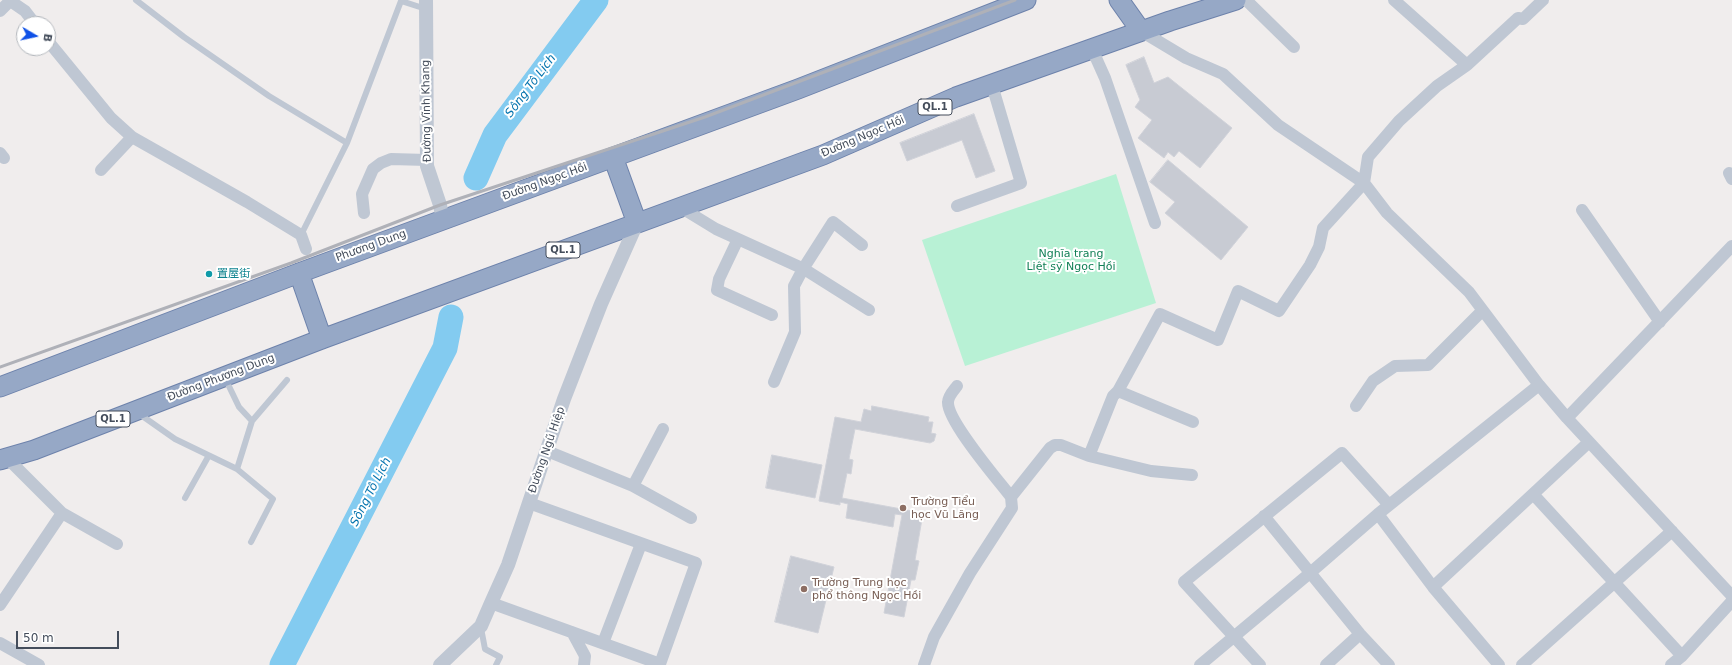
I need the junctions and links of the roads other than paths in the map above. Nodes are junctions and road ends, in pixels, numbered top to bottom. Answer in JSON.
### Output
{"nodes":[{"id":1,"x":10,"y":0,"type":"edge"},
{"id":2,"x":136,"y":0,"type":"edge"},
{"id":3,"x":1119,"y":0,"type":"edge"},
{"id":4,"x":1236,"y":0,"type":"edge"},
{"id":5,"x":1246,"y":0,"type":"edge"},
{"id":6,"x":1394,"y":0,"type":"edge"},
{"id":7,"x":1543,"y":0,"type":"edge"},
{"id":8,"x":1019,"y":1,"type":"edge"},
{"id":9,"x":426,"y":5,"type":"edge"},
{"id":10,"x":0,"y":12,"type":"edge"},
{"id":11,"x":29,"y":16,"type":"edge"},
{"id":12,"x":1141,"y":31,"type":"junction"},
{"id":13,"x":1294,"y":48,"type":"dead end"},
{"id":14,"x":1092,"y":49,"type":"junction"},
{"id":15,"x":56,"y":51,"type":"edge"},
{"id":16,"x":1467,"y":65,"type":"junction"},
{"id":17,"x":992,"y":85,"type":"junction"},
{"id":18,"x":132,"y":136,"type":"junction"},
{"id":19,"x":347,"y":143,"type":"junction"},
{"id":20,"x":613,"y":157,"type":"junction"},
{"id":21,"x":427,"y":160,"type":"junction"},
{"id":22,"x":101,"y":170,"type":"dead end"},
{"id":23,"x":1364,"y":183,"type":"junction"},
{"id":24,"x":957,"y":206,"type":"dead end"},
{"id":25,"x":680,"y":207,"type":"junction"},
{"id":26,"x":1582,"y":210,"type":"dead end"},
{"id":27,"x":364,"y":213,"type":"dead end"},
{"id":28,"x":442,"y":220,"type":"junction"},
{"id":29,"x":637,"y":223,"type":"junction"},
{"id":30,"x":1155,"y":223,"type":"dead end"},
{"id":31,"x":300,"y":235,"type":"junction"},
{"id":32,"x":738,"y":239,"type":"junction"},
{"id":33,"x":862,"y":245,"type":"dead end"},
{"id":34,"x":1732,"y":246,"type":"edge"},
{"id":35,"x":306,"y":249,"type":"dead end"},
{"id":36,"x":803,"y":269,"type":"junction"},
{"id":37,"x":298,"y":273,"type":"junction"},
{"id":38,"x":442,"y":295,"type":"joint"},
{"id":39,"x":869,"y":310,"type":"dead end"},
{"id":40,"x":1482,"y":311,"type":"junction"},
{"id":41,"x":772,"y":315,"type":"dead end"},
{"id":42,"x":1660,"y":322,"type":"junction"},
{"id":43,"x":322,"y":339,"type":"junction"},
{"id":44,"x":225,"y":376,"type":"junction"},
{"id":45,"x":287,"y":380,"type":"dead end"},
{"id":46,"x":774,"y":382,"type":"dead end"},
{"id":47,"x":1539,"y":385,"type":"junction"},
{"id":48,"x":957,"y":386,"type":"dead end"},
{"id":49,"x":0,"y":387,"type":"edge"},
{"id":50,"x":1118,"y":391,"type":"junction"},
{"id":51,"x":1356,"y":406,"type":"dead end"},
{"id":52,"x":135,"y":411,"type":"junction"},
{"id":53,"x":1567,"y":418,"type":"junction"},
{"id":54,"x":252,"y":421,"type":"junction"},
{"id":55,"x":1193,"y":422,"type":"dead end"},
{"id":56,"x":663,"y":429,"type":"dead end"},
{"id":57,"x":1589,"y":442,"type":"junction"},
{"id":58,"x":547,"y":451,"type":"junction"},
{"id":59,"x":1089,"y":456,"type":"junction"},
{"id":60,"x":208,"y":457,"type":"junction"},
{"id":61,"x":3,"y":459,"type":"edge"},
{"id":62,"x":237,"y":470,"type":"junction"},
{"id":63,"x":1192,"y":475,"type":"dead end"},
{"id":64,"x":633,"y":486,"type":"junction"},
{"id":65,"x":1533,"y":494,"type":"junction"},
{"id":66,"x":1011,"y":497,"type":"junction"},
{"id":67,"x":185,"y":498,"type":"dead end"},
{"id":68,"x":529,"y":503,"type":"junction"},
{"id":69,"x":1389,"y":505,"type":"junction"},
{"id":70,"x":62,"y":513,"type":"junction"},
{"id":71,"x":1378,"y":514,"type":"junction"},
{"id":72,"x":1264,"y":516,"type":"junction"},
{"id":73,"x":691,"y":518,"type":"dead end"},
{"id":74,"x":1672,"y":531,"type":"junction"},
{"id":75,"x":251,"y":542,"type":"dead end"},
{"id":76,"x":117,"y":544,"type":"dead end"},
{"id":77,"x":641,"y":544,"type":"junction"},
{"id":78,"x":1310,"y":573,"type":"junction"},
{"id":79,"x":1614,"y":582,"type":"junction"},
{"id":80,"x":1433,"y":587,"type":"junction"},
{"id":81,"x":1732,"y":596,"type":"edge"},
{"id":82,"x":1732,"y":601,"type":"edge"},
{"id":83,"x":492,"y":603,"type":"junction"},
{"id":84,"x":0,"y":605,"type":"edge"},
{"id":85,"x":481,"y":626,"type":"junction"},
{"id":86,"x":572,"y":632,"type":"junction"},
{"id":87,"x":1360,"y":634,"type":"junction"},
{"id":88,"x":1233,"y":636,"type":"junction"},
{"id":89,"x":0,"y":643,"type":"edge"},
{"id":90,"x":603,"y":643,"type":"junction"},
{"id":91,"x":1682,"y":656,"type":"junction"},
{"id":92,"x":39,"y":665,"type":"edge"},
{"id":93,"x":440,"y":665,"type":"edge"},
{"id":94,"x":496,"y":665,"type":"edge"},
{"id":95,"x":584,"y":665,"type":"edge"},
{"id":96,"x":924,"y":665,"type":"edge"},
{"id":97,"x":1200,"y":665,"type":"edge"},
{"id":98,"x":1260,"y":665,"type":"edge"},
{"id":99,"x":1326,"y":665,"type":"edge"},
{"id":100,"x":1389,"y":665,"type":"edge"},
{"id":101,"x":1499,"y":665,"type":"edge"},
{"id":102,"x":1522,"y":665,"type":"edge"},
{"id":103,"x":1671,"y":665,"type":"edge"}],
"edges":[{"from":1,"to":10,"type":"street"},
{"from":1,"to":11,"type":"street"},
{"from":2,"to":19,"type":"lane"},
{"from":3,"to":12,"type":"highway"},
{"from":4,"to":12,"type":"highway","name":"Đường Ngọc Hồi","number":"QL.1"},
{"from":5,"to":13,"type":"street"},
{"from":6,"to":16,"type":"street"},
{"from":7,"to":16,"type":"street"},
{"from":8,"to":20,"type":"highway","name":"Đường Ngọc Hồi"},
{"from":9,"to":19,"type":"lane"},
{"from":9,"to":21,"type":"street","name":"Đường Vĩnh Khang"},
{"from":12,"to":14,"type":"highway","name":"Đường Ngọc Hồi","number":"QL.1"},
{"from":12,"to":23,"type":"street"},
{"from":14,"to":17,"type":"highway","name":"Đường Ngọc Hồi","number":"QL.1"},
{"from":14,"to":30,"type":"street"},
{"from":15,"to":18,"type":"street"},
{"from":16,"to":23,"type":"street"},
{"from":17,"to":24,"type":"street"},
{"from":17,"to":25,"type":"highway","name":"Đường Ngọc Hồi","number":"QL.1"},
{"from":18,"to":22,"type":"street"},
{"from":18,"to":31,"type":"street"},
{"from":19,"to":31,"type":"lane"},
{"from":20,"to":28,"type":"highway","name":"Đường Ngọc Hồi"},
{"from":20,"to":29,"type":"highway"},
{"from":21,"to":27,"type":"street"},
{"from":21,"to":28,"type":"street","name":"Đường Vĩnh Khang"},
{"from":23,"to":40,"type":"street"},
{"from":23,"to":50,"type":"street"},
{"from":25,"to":29,"type":"highway","name":"Đường Ngọc Hồi","number":"QL.1"},
{"from":25,"to":32,"type":"street"},
{"from":26,"to":42,"type":"street"},
{"from":28,"to":37,"type":"highway","name":"Phương Dung"},
{"from":29,"to":38,"type":"highway","name":"Đường Ngọc Hồi","number":"QL.1"},
{"from":29,"to":58,"type":"street","name":"Đường Ngũ Hiệp"},
{"from":31,"to":35,"type":"street"},
{"from":32,"to":36,"type":"street"},
{"from":32,"to":41,"type":"street"},
{"from":33,"to":36,"type":"street"},
{"from":34,"to":42,"type":"street"},
{"from":36,"to":39,"type":"street"},
{"from":36,"to":46,"type":"street"},
{"from":37,"to":43,"type":"highway"},
{"from":37,"to":49,"type":"highway"},
{"from":38,"to":43,"type":"highway","name":"Đường Phương Dung","number":"QL.1"},
{"from":40,"to":47,"type":"street"},
{"from":40,"to":51,"type":"street"},
{"from":42,"to":53,"type":"street"},
{"from":43,"to":44,"type":"highway","name":"Đường Phương Dung","number":"QL.1"},
{"from":44,"to":52,"type":"highway","name":"Đường Phương Dung","number":"QL.1"},
{"from":44,"to":54,"type":"lane"},
{"from":45,"to":54,"type":"lane"},
{"from":47,"to":53,"type":"street"},
{"from":47,"to":69,"type":"street"},
{"from":48,"to":66,"type":"street"},
{"from":50,"to":55,"type":"street"},
{"from":50,"to":59,"type":"street"},
{"from":52,"to":60,"type":"lane"},
{"from":52,"to":61,"type":"highway","name":"Đường Phương Dung","number":"QL.1"},
{"from":53,"to":57,"type":"street"},
{"from":54,"to":62,"type":"lane"},
{"from":56,"to":64,"type":"street"},
{"from":57,"to":65,"type":"street"},
{"from":57,"to":74,"type":"street"},
{"from":58,"to":64,"type":"street"},
{"from":58,"to":68,"type":"street","name":"Đường Ngũ Hiệp"},
{"from":59,"to":63,"type":"street"},
{"from":59,"to":66,"type":"street"},
{"from":60,"to":62,"type":"lane"},
{"from":60,"to":67,"type":"lane"},
{"from":61,"to":70,"type":"street"},
{"from":62,"to":75,"type":"lane"},
{"from":64,"to":73,"type":"street"},
{"from":65,"to":79,"type":"street"},
{"from":65,"to":80,"type":"street"},
{"from":66,"to":96,"type":"street"},
{"from":68,"to":77,"type":"street"},
{"from":68,"to":83,"type":"street","name":"Đường Ngũ Hiệp"},
{"from":69,"to":71,"type":"street"},
{"from":69,"to":72,"type":"street"},
{"from":70,"to":76,"type":"street"},
{"from":70,"to":84,"type":"street"},
{"from":71,"to":78,"type":"street"},
{"from":71,"to":80,"type":"street"},
{"from":72,"to":78,"type":"street"},
{"from":72,"to":88,"type":"street"},
{"from":74,"to":79,"type":"street"},
{"from":74,"to":81,"type":"street"},
{"from":77,"to":90,"type":"street"},
{"from":77,"to":90,"type":"street"},
{"from":78,"to":87,"type":"street"},
{"from":78,"to":88,"type":"street"},
{"from":79,"to":91,"type":"street"},
{"from":79,"to":102,"type":"street"},
{"from":80,"to":101,"type":"street"},
{"from":82,"to":91,"type":"street"},
{"from":83,"to":85,"type":"street","name":"Đường Ngũ Hiệp"},
{"from":83,"to":86,"type":"street"},
{"from":85,"to":93,"type":"street","name":"Đường Ngũ Hiệp"},
{"from":85,"to":94,"type":"lane"},
{"from":86,"to":90,"type":"street"},
{"from":86,"to":95,"type":"street"},
{"from":87,"to":99,"type":"street"},
{"from":87,"to":100,"type":"street"},
{"from":88,"to":97,"type":"street"},
{"from":88,"to":98,"type":"street"},
{"from":89,"to":92,"type":"street"},
{"from":91,"to":103,"type":"street"}]}
